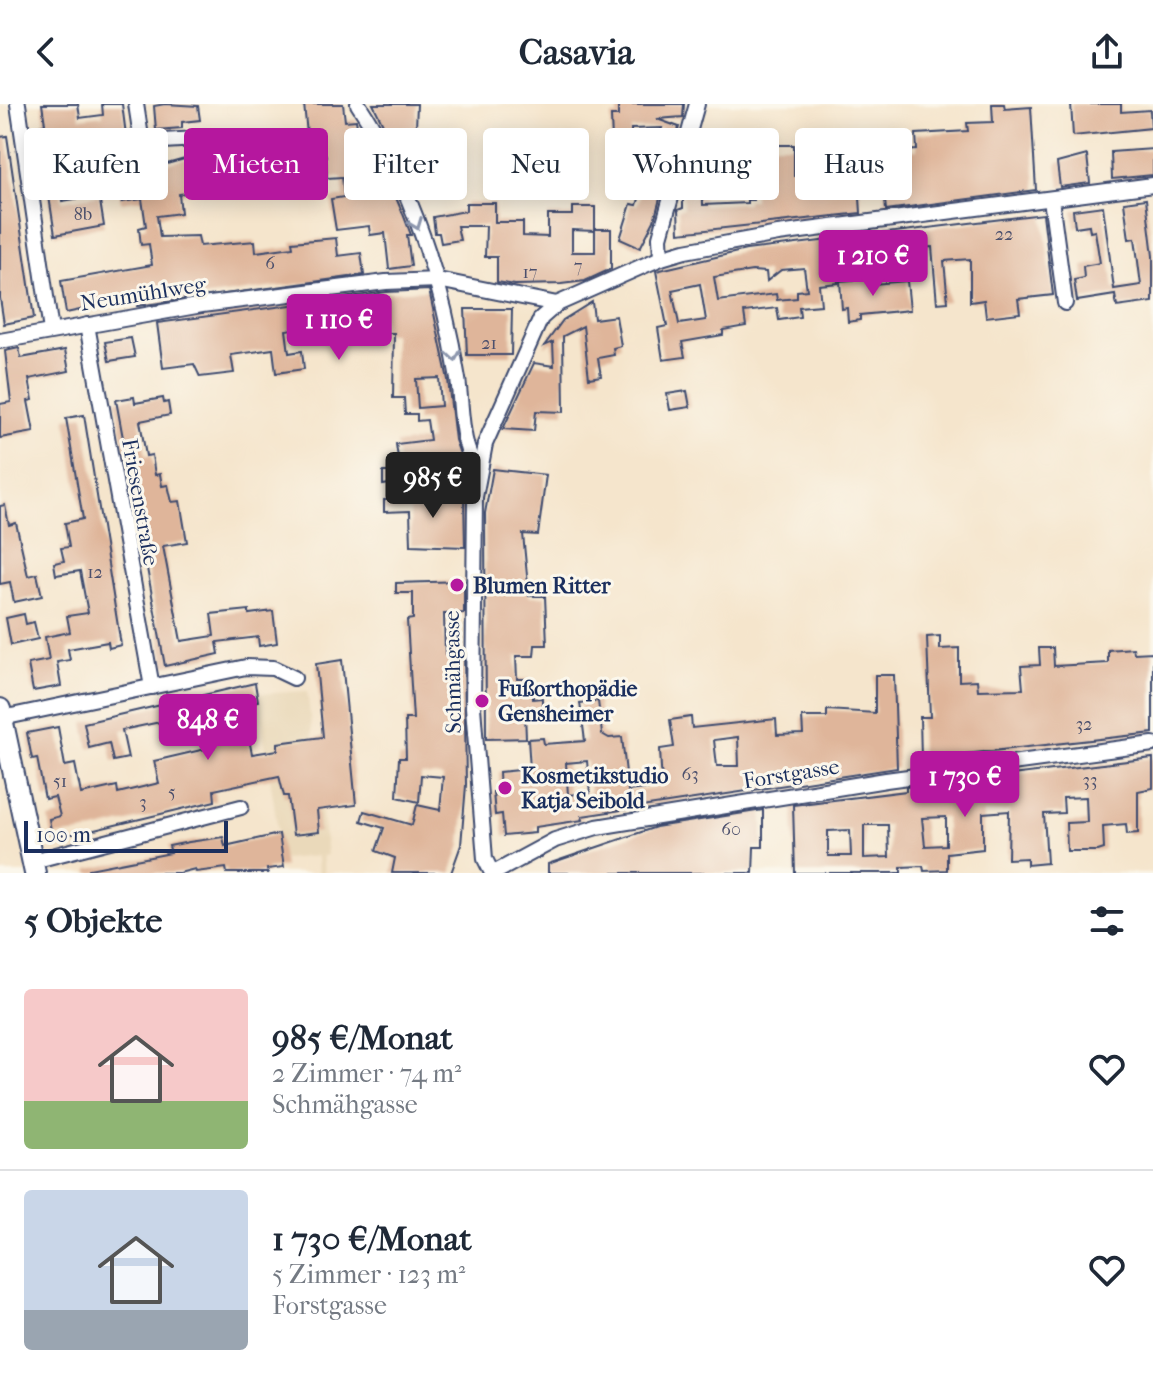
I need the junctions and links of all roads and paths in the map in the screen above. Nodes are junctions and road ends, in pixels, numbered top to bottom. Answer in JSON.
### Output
{"nodes":[{"id":1,"x":18,"y":104,"type":"edge"},
{"id":2,"x":136,"y":104,"type":"edge"},
{"id":3,"x":358,"y":104,"type":"edge"},
{"id":4,"x":697,"y":104,"type":"edge"},
{"id":5,"x":184,"y":140,"type":"edge"},
{"id":6,"x":1153,"y":185,"type":"edge"},
{"id":7,"x":1051,"y":199,"type":"junction"},
{"id":8,"x":661,"y":258,"type":"junction"},
{"id":9,"x":438,"y":280,"type":"junction"},
{"id":10,"x":1065,"y":303,"type":"dead end"},
{"id":11,"x":557,"y":304,"type":"junction"},
{"id":12,"x":87,"y":325,"type":"junction"},
{"id":13,"x":51,"y":331,"type":"junction"},
{"id":14,"x":0,"y":341,"type":"edge"},
{"id":15,"x":478,"y":468,"type":"junction"},
{"id":16,"x":294,"y":678,"type":"dead end"},
{"id":17,"x":152,"y":687,"type":"junction"},
{"id":18,"x":1,"y":713,"type":"edge"},
{"id":19,"x":1153,"y":744,"type":"edge"},
{"id":20,"x":241,"y":807,"type":"dead end"},
{"id":21,"x":34,"y":867,"type":"edge"},
{"id":22,"x":493,"y":873,"type":"edge"}],
"edges":[{"from":1,"to":13,"type":"street"},
{"from":2,"to":5,"type":"street"},
{"from":3,"to":9,"type":"street","name":"Schmähgasse","one_way":true},
{"from":4,"to":8,"type":"street"},
{"from":6,"to":7,"type":"street","name":"Schmähgasse"},
{"from":7,"to":8,"type":"street","name":"Schmähgasse"},
{"from":7,"to":10,"type":"street"},
{"from":8,"to":11,"type":"street","name":"Schmähgasse"},
{"from":9,"to":11,"type":"street"},
{"from":9,"to":12,"type":"street","name":"Neumühlweg"},
{"from":9,"to":15,"type":"street","name":"Schmähgasse","one_way":true},
{"from":11,"to":15,"type":"street","name":"Schmähgasse"},
{"from":12,"to":13,"type":"street","name":"Neumühlweg"},
{"from":12,"to":17,"type":"street","name":"Friesenstraße"},
{"from":13,"to":14,"type":"street","name":"Neumühlweg"},
{"from":15,"to":22,"type":"street","name":"Schmähgasse"},
{"from":16,"to":17,"type":"street"},
{"from":17,"to":18,"type":"street"},
{"from":18,"to":21,"type":"main road"},
{"from":19,"to":22,"type":"street","name":"Forstgasse"},
{"from":20,"to":21,"type":"street"}]}
